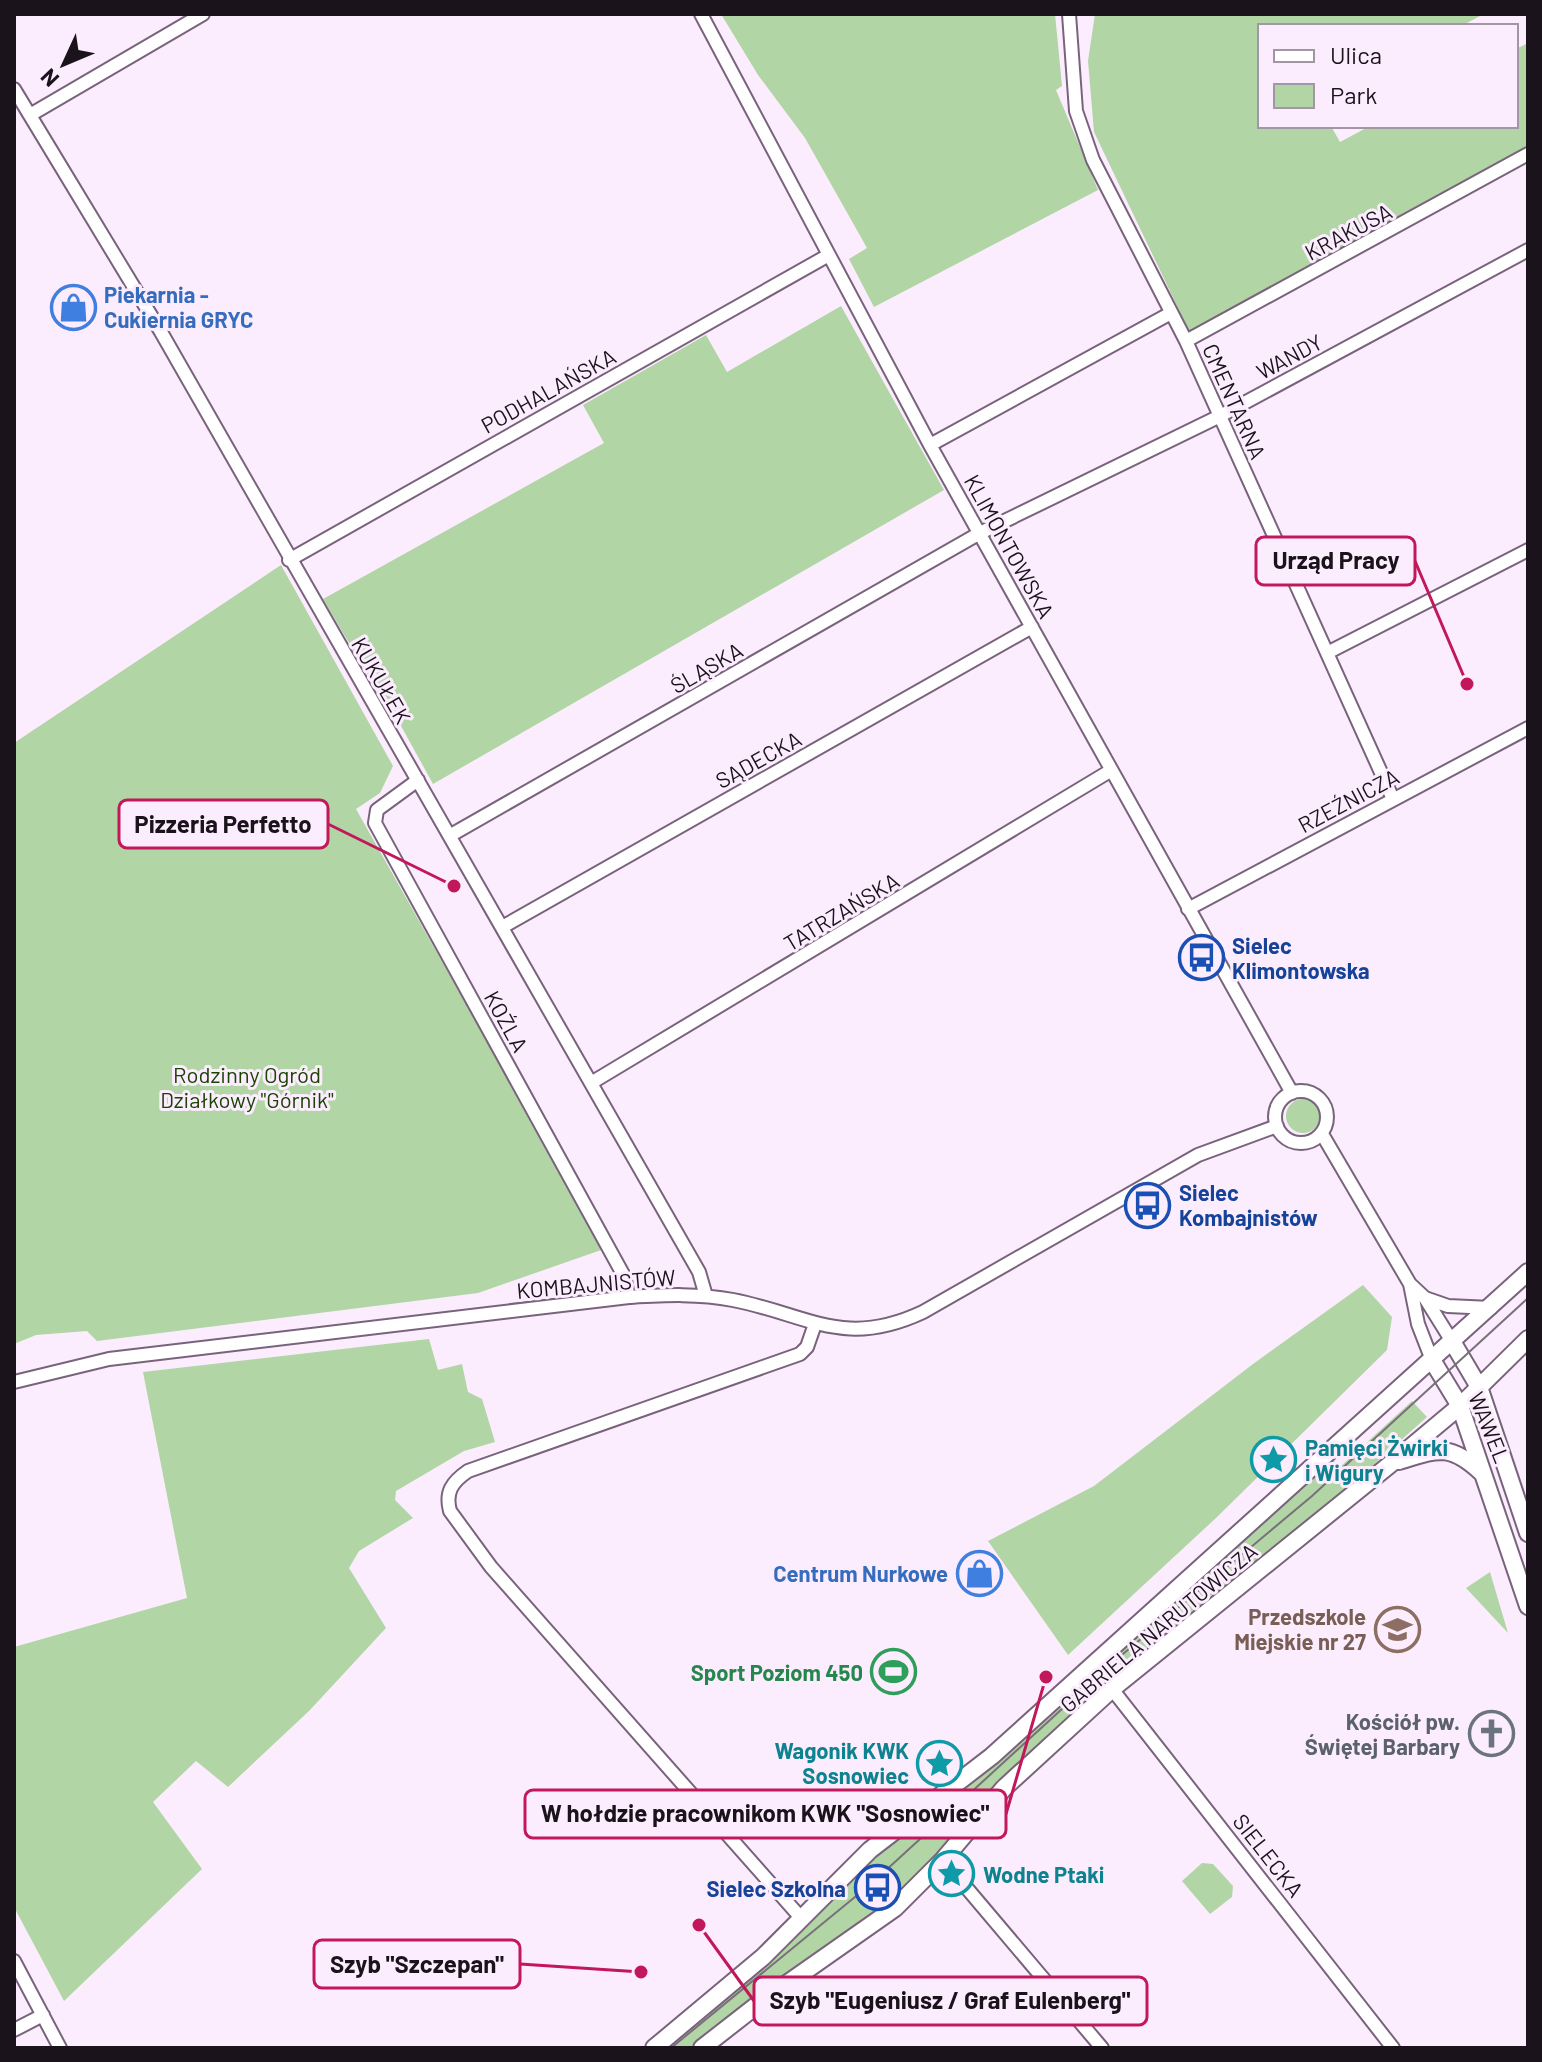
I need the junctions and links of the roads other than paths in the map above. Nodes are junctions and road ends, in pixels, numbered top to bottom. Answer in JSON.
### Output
{"nodes":[{"id":1,"x":203,"y":14,"type":"edge"},
{"id":2,"x":701,"y":14,"type":"edge"},
{"id":3,"x":1069,"y":14,"type":"edge"},
{"id":4,"x":14,"y":89,"type":"edge"},
{"id":5,"x":30,"y":115,"type":"junction"},
{"id":6,"x":1528,"y":154,"type":"edge"},
{"id":7,"x":1528,"y":250,"type":"edge"},
{"id":8,"x":827,"y":256,"type":"junction"},
{"id":9,"x":1171,"y":313,"type":"junction"},
{"id":10,"x":1186,"y":341,"type":"junction"},
{"id":11,"x":1220,"y":416,"type":"junction"},
{"id":12,"x":930,"y":445,"type":"junction"},
{"id":13,"x":980,"y":533,"type":"junction"},
{"id":14,"x":1528,"y":550,"type":"edge"},
{"id":15,"x":289,"y":560,"type":"junction"},
{"id":16,"x":1032,"y":627,"type":"junction"},
{"id":17,"x":1327,"y":653,"type":"junction"},
{"id":18,"x":1528,"y":728,"type":"edge"},
{"id":19,"x":1110,"y":771,"type":"junction"},
{"id":20,"x":418,"y":780,"type":"junction"},
{"id":21,"x":1393,"y":799,"type":"junction"},
{"id":22,"x":451,"y":835,"type":"junction"},
{"id":23,"x":1188,"y":909,"type":"junction"},
{"id":24,"x":504,"y":926,"type":"junction"},
{"id":25,"x":591,"y":1083,"type":"junction"},
{"id":26,"x":1292,"y":1093,"type":"junction"},
{"id":27,"x":1277,"y":1126,"type":"junction"},
{"id":28,"x":1322,"y":1134,"type":"junction"},
{"id":29,"x":1528,"y":1272,"type":"edge"},
{"id":30,"x":1410,"y":1284,"type":"junction"},
{"id":31,"x":706,"y":1296,"type":"junction"},
{"id":32,"x":629,"y":1297,"type":"junction"},
{"id":33,"x":1425,"y":1298,"type":"junction"},
{"id":34,"x":1491,"y":1308,"type":"junction"},
{"id":35,"x":815,"y":1324,"type":"junction"},
{"id":36,"x":1528,"y":1339,"type":"edge"},
{"id":37,"x":1453,"y":1343,"type":"junction"},
{"id":38,"x":1432,"y":1360,"type":"junction"},
{"id":39,"x":14,"y":1382,"type":"edge"},
{"id":40,"x":1479,"y":1387,"type":"junction"},
{"id":41,"x":1460,"y":1406,"type":"junction"},
{"id":42,"x":1393,"y":1462,"type":"junction"},
{"id":43,"x":1486,"y":1476,"type":"junction"},
{"id":44,"x":1528,"y":1533,"type":"edge"},
{"id":45,"x":1528,"y":1606,"type":"edge"},
{"id":46,"x":1112,"y":1689,"type":"junction"},
{"id":47,"x":943,"y":1860,"type":"junction"},
{"id":48,"x":802,"y":1919,"type":"junction"},
{"id":49,"x":14,"y":1961,"type":"edge"},
{"id":50,"x":43,"y":2015,"type":"junction"},
{"id":51,"x":14,"y":2030,"type":"edge"},
{"id":52,"x":60,"y":2048,"type":"edge"},
{"id":53,"x":654,"y":2048,"type":"edge"},
{"id":54,"x":702,"y":2048,"type":"edge"},
{"id":55,"x":1102,"y":2048,"type":"edge"},
{"id":56,"x":1393,"y":2048,"type":"edge"}],
"edges":[{"from":1,"to":5,"type":"street"},
{"from":2,"to":8,"type":"street","name":"KLIMONTOWSKA"},
{"from":3,"to":9,"type":"street","name":"CMENTARNA"},
{"from":4,"to":5,"type":"street","name":"KUKUŁEK"},
{"from":5,"to":15,"type":"street","name":"KUKUŁEK"},
{"from":6,"to":10,"type":"street","name":"KRAKUSA"},
{"from":7,"to":11,"type":"street","name":"WANDY"},
{"from":8,"to":12,"type":"street","name":"KLIMONTOWSKA"},
{"from":8,"to":15,"type":"street","name":"PODHALAŃSKA"},
{"from":9,"to":10,"type":"street","name":"CMENTARNA"},
{"from":9,"to":12,"type":"street"},
{"from":10,"to":11,"type":"street","name":"CMENTARNA"},
{"from":11,"to":13,"type":"street","name":"WANDY"},
{"from":11,"to":17,"type":"street","name":"CMENTARNA"},
{"from":12,"to":13,"type":"street","name":"KLIMONTOWSKA"},
{"from":13,"to":16,"type":"street","name":"KLIMONTOWSKA"},
{"from":13,"to":22,"type":"street","name":"ŚLĄSKA"},
{"from":14,"to":17,"type":"street"},
{"from":15,"to":20,"type":"street","name":"KUKUŁEK"},
{"from":16,"to":19,"type":"street","name":"KLIMONTOWSKA"},
{"from":16,"to":24,"type":"street","name":"SĄDECKA"},
{"from":17,"to":21,"type":"street","name":"CMENTARNA"},
{"from":18,"to":21,"type":"street","name":"RZEŹNICZA"},
{"from":19,"to":23,"type":"street","name":"KLIMONTOWSKA"},
{"from":19,"to":25,"type":"street","name":"TATRZAŃSKA"},
{"from":20,"to":22,"type":"street","name":"KUKUŁEK"},
{"from":20,"to":32,"type":"street","name":"KOŹLA"},
{"from":21,"to":23,"type":"street","name":"RZEŹNICZA"},
{"from":22,"to":24,"type":"street","name":"KUKUŁEK"},
{"from":23,"to":26,"type":"street","name":"KLIMONTOWSKA"},
{"from":24,"to":25,"type":"street","name":"KUKUŁEK"},
{"from":25,"to":31,"type":"street","name":"KUKUŁEK"},
{"from":26,"to":27,"type":"street"},
{"from":26,"to":28,"type":"street"},
{"from":27,"to":28,"type":"street"},
{"from":27,"to":35,"type":"street","name":"KOMBAJNISTÓW"},
{"from":28,"to":30,"type":"street"},
{"from":29,"to":34,"type":"street","name":"GABRIELA NARUTOWICZA"},
{"from":30,"to":33,"type":"street"},
{"from":30,"to":38,"type":"street"},
{"from":31,"to":32,"type":"street","name":"KOMBAJNISTÓW"},
{"from":31,"to":35,"type":"street","name":"KOMBAJNISTÓW"},
{"from":32,"to":39,"type":"street","name":"KOMBAJNISTÓW"},
{"from":33,"to":34,"type":"street"},
{"from":33,"to":37,"type":"street"},
{"from":34,"to":37,"type":"street","name":"GABRIELA NARUTOWICZA"},
{"from":35,"to":48,"type":"street"},
{"from":36,"to":40,"type":"street","name":"GABRIELA NARUTOWICZA"},
{"from":37,"to":38,"type":"street","name":"GABRIELA NARUTOWICZA"},
{"from":37,"to":40,"type":"street","name":"WAWEL"},
{"from":38,"to":41,"type":"street","name":"WAWEL"},
{"from":38,"to":48,"type":"street","name":"GABRIELA NARUTOWICZA"},
{"from":40,"to":41,"type":"street","name":"GABRIELA NARUTOWICZA"},
{"from":40,"to":44,"type":"street","name":"WAWEL"},
{"from":41,"to":42,"type":"street","name":"GABRIELA NARUTOWICZA"},
{"from":41,"to":43,"type":"street","name":"WAWEL"},
{"from":42,"to":43,"type":"street","name":"GABRIELA NARUTOWICZA"},
{"from":42,"to":46,"type":"street","name":"GABRIELA NARUTOWICZA"},
{"from":43,"to":45,"type":"street","name":"WAWEL"},
{"from":46,"to":47,"type":"street","name":"GABRIELA NARUTOWICZA"},
{"from":46,"to":56,"type":"street","name":"SIELECKA"},
{"from":47,"to":54,"type":"street","name":"GABRIELA NARUTOWICZA"},
{"from":47,"to":55,"type":"street"},
{"from":48,"to":53,"type":"street","name":"GABRIELA NARUTOWICZA"},
{"from":49,"to":50,"type":"street"},
{"from":50,"to":51,"type":"street"},
{"from":50,"to":52,"type":"street"}]}
